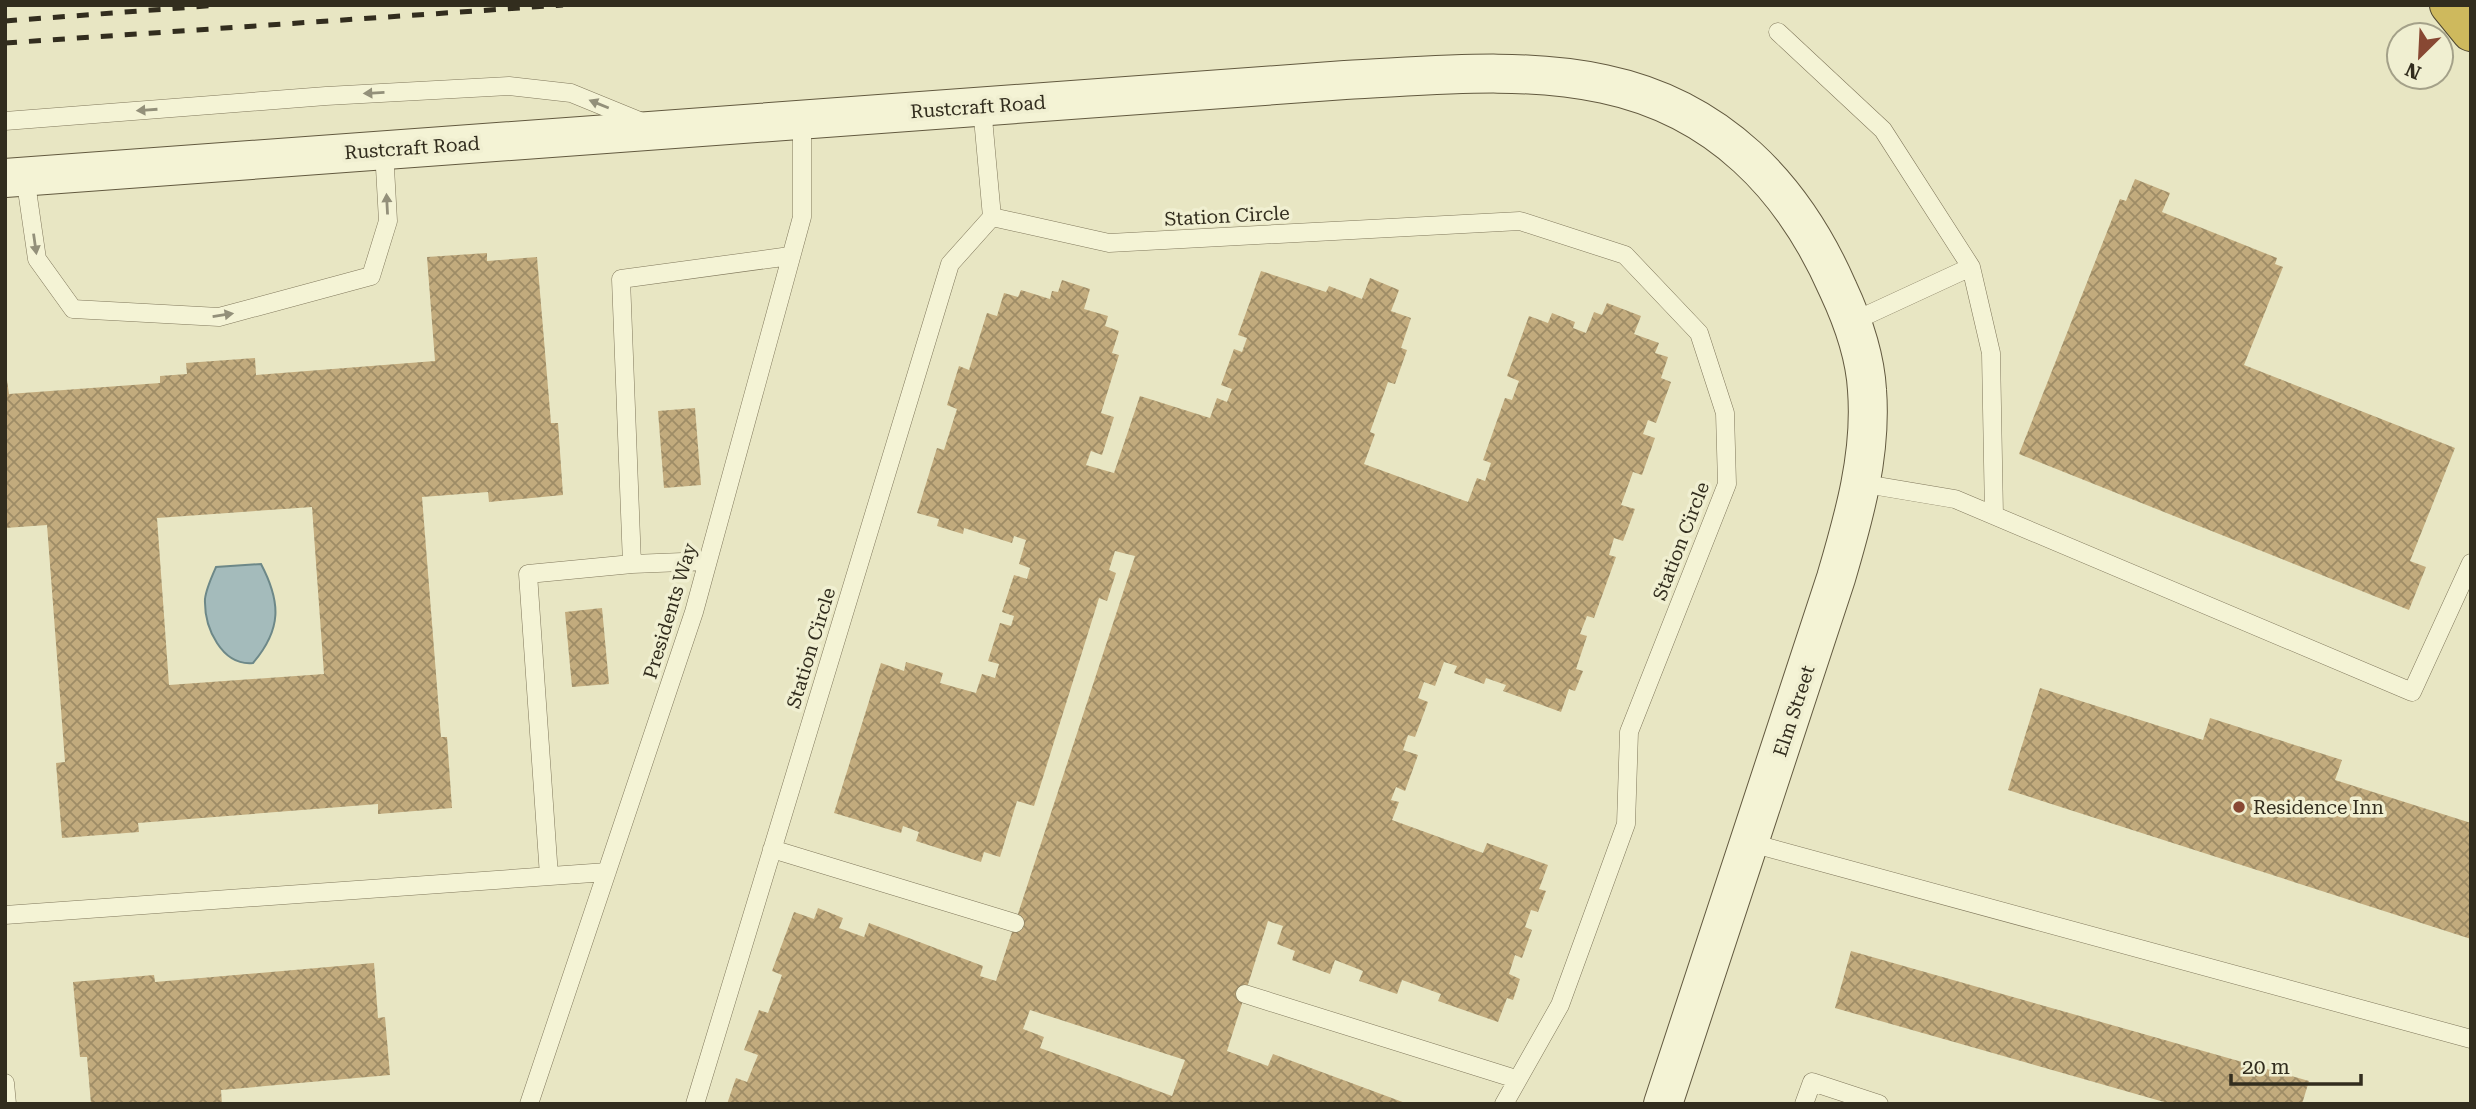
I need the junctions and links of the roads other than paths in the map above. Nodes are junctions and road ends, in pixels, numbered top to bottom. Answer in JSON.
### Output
{"nodes":[{"id":1,"x":2449,"y":5,"type":"edge"},
{"id":2,"x":1778,"y":32,"type":"dead end"},
{"id":3,"x":2471,"y":32,"type":"edge"},
{"id":4,"x":982,"y":107,"type":"junction"},
{"id":5,"x":802,"y":120,"type":"junction"},
{"id":6,"x":5,"y":121,"type":"edge"},
{"id":7,"x":662,"y":130,"type":"junction"},
{"id":8,"x":384,"y":150,"type":"junction"},
{"id":9,"x":15,"y":177,"type":"edge"},
{"id":10,"x":992,"y":217,"type":"junction"},
{"id":11,"x":790,"y":256,"type":"junction"},
{"id":12,"x":1971,"y":267,"type":"junction"},
{"id":13,"x":1850,"y":316,"type":"junction"},
{"id":14,"x":1860,"y":482,"type":"junction"},
{"id":15,"x":1994,"y":515,"type":"junction"},
{"id":16,"x":708,"y":562,"type":"junction"},
{"id":17,"x":2471,"y":563,"type":"edge"},
{"id":18,"x":632,"y":564,"type":"junction"},
{"id":19,"x":1751,"y":842,"type":"junction"},
{"id":20,"x":772,"y":849,"type":"junction"},
{"id":21,"x":607,"y":872,"type":"junction"},
{"id":22,"x":549,"y":876,"type":"junction"},
{"id":23,"x":5,"y":915,"type":"edge"},
{"id":24,"x":1015,"y":923,"type":"dead end"},
{"id":25,"x":1245,"y":994,"type":"dead end"},
{"id":26,"x":2471,"y":1039,"type":"edge"},
{"id":27,"x":1516,"y":1079,"type":"junction"},
{"id":28,"x":5,"y":1083,"type":"edge"},
{"id":29,"x":7,"y":1104,"type":"edge"},
{"id":30,"x":529,"y":1104,"type":"edge"},
{"id":31,"x":695,"y":1104,"type":"edge"},
{"id":32,"x":1504,"y":1104,"type":"edge"},
{"id":33,"x":1663,"y":1104,"type":"edge"},
{"id":34,"x":1804,"y":1104,"type":"edge"},
{"id":35,"x":1879,"y":1104,"type":"edge"}],
"edges":[{"from":1,"to":3,"type":"highway"},
{"from":2,"to":12,"type":"lane"},
{"from":4,"to":5,"type":"main road","name":"Rustcraft Road"},
{"from":4,"to":10,"type":"lane"},
{"from":4,"to":13,"type":"main road","name":"Rustcraft Road"},
{"from":5,"to":7,"type":"main road","name":"Rustcraft Road"},
{"from":5,"to":11,"type":"lane","name":"Presidents Way"},
{"from":7,"to":6,"type":"lane","one_way":true},
{"from":7,"to":8,"type":"main road","name":"Rustcraft Road"},
{"from":8,"to":9,"type":"main road","name":"Rustcraft Road"},
{"from":9,"to":8,"type":"lane","one_way":true},
{"from":10,"to":20,"type":"lane","name":"Station Circle"},
{"from":10,"to":27,"type":"lane","name":"Station Circle"},
{"from":11,"to":16,"type":"lane","name":"Presidents Way"},
{"from":11,"to":18,"type":"lane"},
{"from":12,"to":13,"type":"lane"},
{"from":12,"to":15,"type":"lane"},
{"from":13,"to":14,"type":"main road","name":"Elm Street"},
{"from":14,"to":15,"type":"lane"},
{"from":14,"to":19,"type":"main road","name":"Elm Street"},
{"from":15,"to":17,"type":"lane"},
{"from":16,"to":18,"type":"lane"},
{"from":16,"to":21,"type":"lane","name":"Presidents Way"},
{"from":18,"to":22,"type":"lane"},
{"from":19,"to":26,"type":"lane"},
{"from":19,"to":33,"type":"main road","name":"Elm Street"},
{"from":20,"to":24,"type":"lane"},
{"from":20,"to":31,"type":"lane","name":"Station Circle"},
{"from":21,"to":22,"type":"lane"},
{"from":21,"to":30,"type":"lane","name":"Presidents Way"},
{"from":22,"to":23,"type":"lane"},
{"from":25,"to":27,"type":"lane"},
{"from":27,"to":32,"type":"lane","name":"Station Circle"},
{"from":28,"to":29,"type":"lane"},
{"from":34,"to":35,"type":"lane"}]}
